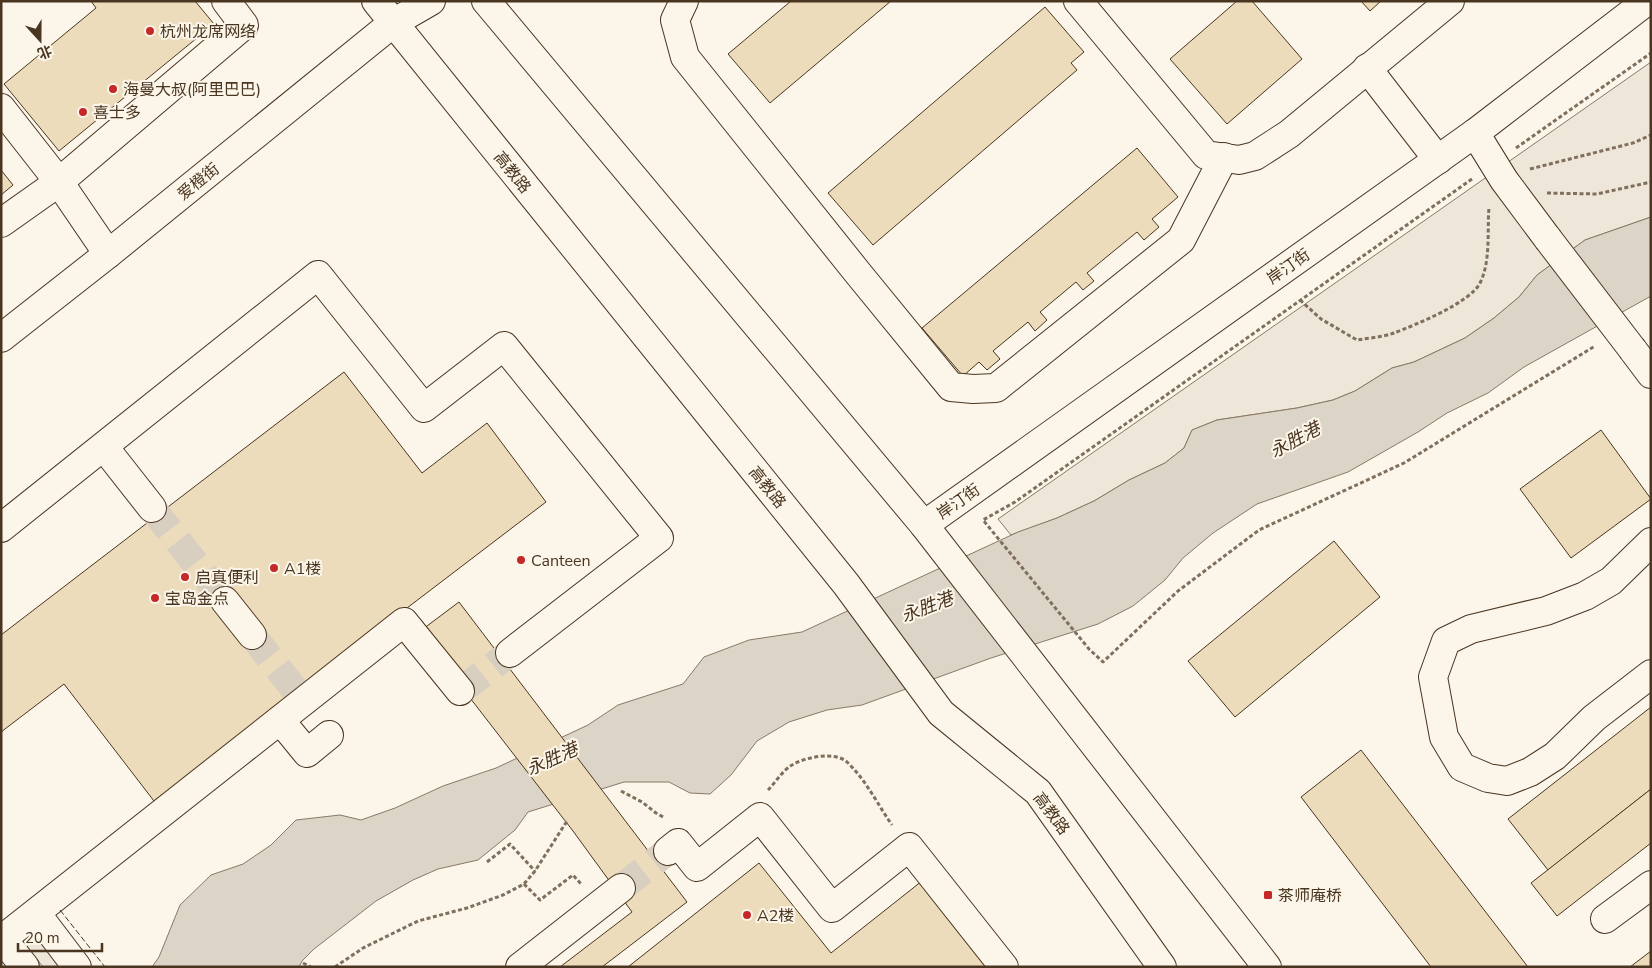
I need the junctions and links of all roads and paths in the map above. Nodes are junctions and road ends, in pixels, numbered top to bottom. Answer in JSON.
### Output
{"nodes":[{"id":1,"x":226,"y":1,"type":"edge"},
{"id":2,"x":376,"y":1,"type":"edge"},
{"id":3,"x":410,"y":1,"type":"edge"},
{"id":4,"x":431,"y":1,"type":"edge"},
{"id":5,"x":486,"y":1,"type":"edge"},
{"id":6,"x":684,"y":1,"type":"edge"},
{"id":7,"x":1078,"y":1,"type":"edge"},
{"id":8,"x":1450,"y":1,"type":"edge"},
{"id":9,"x":1647,"y":1,"type":"edge"},
{"id":10,"x":393,"y":23,"type":"junction"},
{"id":11,"x":1367,"y":68,"type":"junction"},
{"id":12,"x":1,"y":108,"type":"edge"},
{"id":13,"x":1475,"y":133,"type":"junction"},
{"id":14,"x":1651,"y":135,"type":"edge"},
{"id":15,"x":1224,"y":158,"type":"junction"},
{"id":16,"x":1438,"y":160,"type":"junction"},
{"id":17,"x":1504,"y":180,"type":"junction"},
{"id":18,"x":58,"y":182,"type":"junction"},
{"id":19,"x":1651,"y":182,"type":"edge"},
{"id":20,"x":1,"y":223,"type":"edge"},
{"id":21,"x":108,"y":254,"type":"junction"},
{"id":22,"x":1,"y":338,"type":"edge"},
{"id":23,"x":1603,"y":342,"type":"dead end"},
{"id":24,"x":1651,"y":374,"type":"edge"},
{"id":25,"x":104,"y":447,"type":"junction"},
{"id":26,"x":152,"y":508,"type":"tunnel mouth"},
{"id":27,"x":1,"y":528,"type":"edge"},
{"id":28,"x":933,"y":535,"type":"junction"},
{"id":29,"x":1651,"y":542,"type":"edge"},
{"id":30,"x":225,"y":601,"type":"tunnel mouth"},
{"id":31,"x":252,"y":634,"type":"tunnel mouth"},
{"id":32,"x":510,"y":653,"type":"tunnel mouth"},
{"id":33,"x":1651,"y":674,"type":"edge"},
{"id":34,"x":460,"y":691,"type":"dead end"},
{"id":35,"x":280,"y":720,"type":"junction"},
{"id":36,"x":329,"y":735,"type":"dead end"},
{"id":37,"x":568,"y":821,"type":"dead end"},
{"id":38,"x":668,"y":851,"type":"tunnel mouth"},
{"id":39,"x":487,"y":862,"type":"dead end"},
{"id":40,"x":535,"y":871,"type":"junction"},
{"id":41,"x":524,"y":884,"type":"junction"},
{"id":42,"x":1651,"y":885,"type":"edge"},
{"id":43,"x":583,"y":886,"type":"dead end"},
{"id":44,"x":621,"y":888,"type":"tunnel mouth"},
{"id":45,"x":36,"y":913,"type":"junction"},
{"id":46,"x":1605,"y":920,"type":"dead end"},
{"id":47,"x":2,"y":938,"type":"edge"},
{"id":48,"x":302,"y":963,"type":"dead end"},
{"id":49,"x":25,"y":967,"type":"edge"},
{"id":50,"x":77,"y":967,"type":"edge"},
{"id":51,"x":311,"y":967,"type":"edge"},
{"id":52,"x":335,"y":967,"type":"edge"},
{"id":53,"x":520,"y":967,"type":"edge"},
{"id":54,"x":1004,"y":967,"type":"edge"},
{"id":55,"x":1162,"y":967,"type":"edge"},
{"id":56,"x":1267,"y":967,"type":"edge"}],
"edges":[{"from":1,"to":18,"type":"main road"},
{"from":2,"to":10,"type":"main road","name":"高教路"},
{"from":3,"to":10,"type":"main road","name":"爱橙街"},
{"from":4,"to":10,"type":"main road","name":"爱橙街"},
{"from":5,"to":28,"type":"main road"},
{"from":6,"to":15,"type":"main road"},
{"from":7,"to":15,"type":"main road"},
{"from":8,"to":11,"type":"main road"},
{"from":9,"to":13,"type":"main road","name":"岸汀街"},
{"from":10,"to":21,"type":"main road","name":"爱橙街"},
{"from":10,"to":55,"type":"main road","name":"高教路"},
{"from":11,"to":15,"type":"main road"},
{"from":11,"to":16,"type":"main road"},
{"from":12,"to":18,"type":"main road"},
{"from":13,"to":16,"type":"main road","name":"岸汀街"},
{"from":13,"to":17,"type":"main road"},
{"from":14,"to":17,"type":"path"},
{"from":16,"to":28,"type":"main road","name":"岸汀街"},
{"from":17,"to":19,"type":"path"},
{"from":17,"to":23,"type":"path"},
{"from":17,"to":24,"type":"main road","bridge":true},
{"from":18,"to":20,"type":"main road"},
{"from":18,"to":21,"type":"main road"},
{"from":21,"to":22,"type":"main road","name":"爱橙街"},
{"from":25,"to":26,"type":"main road"},
{"from":25,"to":27,"type":"main road"},
{"from":25,"to":32,"type":"main road"},
{"from":28,"to":56,"type":"main road"},
{"from":29,"to":33,"type":"main road"},
{"from":30,"to":31,"type":"main road"},
{"from":34,"to":35,"type":"main road"},
{"from":35,"to":36,"type":"main road"},
{"from":35,"to":45,"type":"main road"},
{"from":37,"to":40,"type":"path"},
{"from":38,"to":54,"type":"main road"},
{"from":39,"to":40,"type":"path"},
{"from":40,"to":41,"type":"path"},
{"from":41,"to":43,"type":"path"},
{"from":41,"to":52,"type":"path"},
{"from":42,"to":46,"type":"main road"},
{"from":44,"to":53,"type":"main road"},
{"from":45,"to":47,"type":"main road"},
{"from":45,"to":50,"type":"main road"},
{"from":47,"to":49,"type":"main road"},
{"from":48,"to":51,"type":"path"}]}
